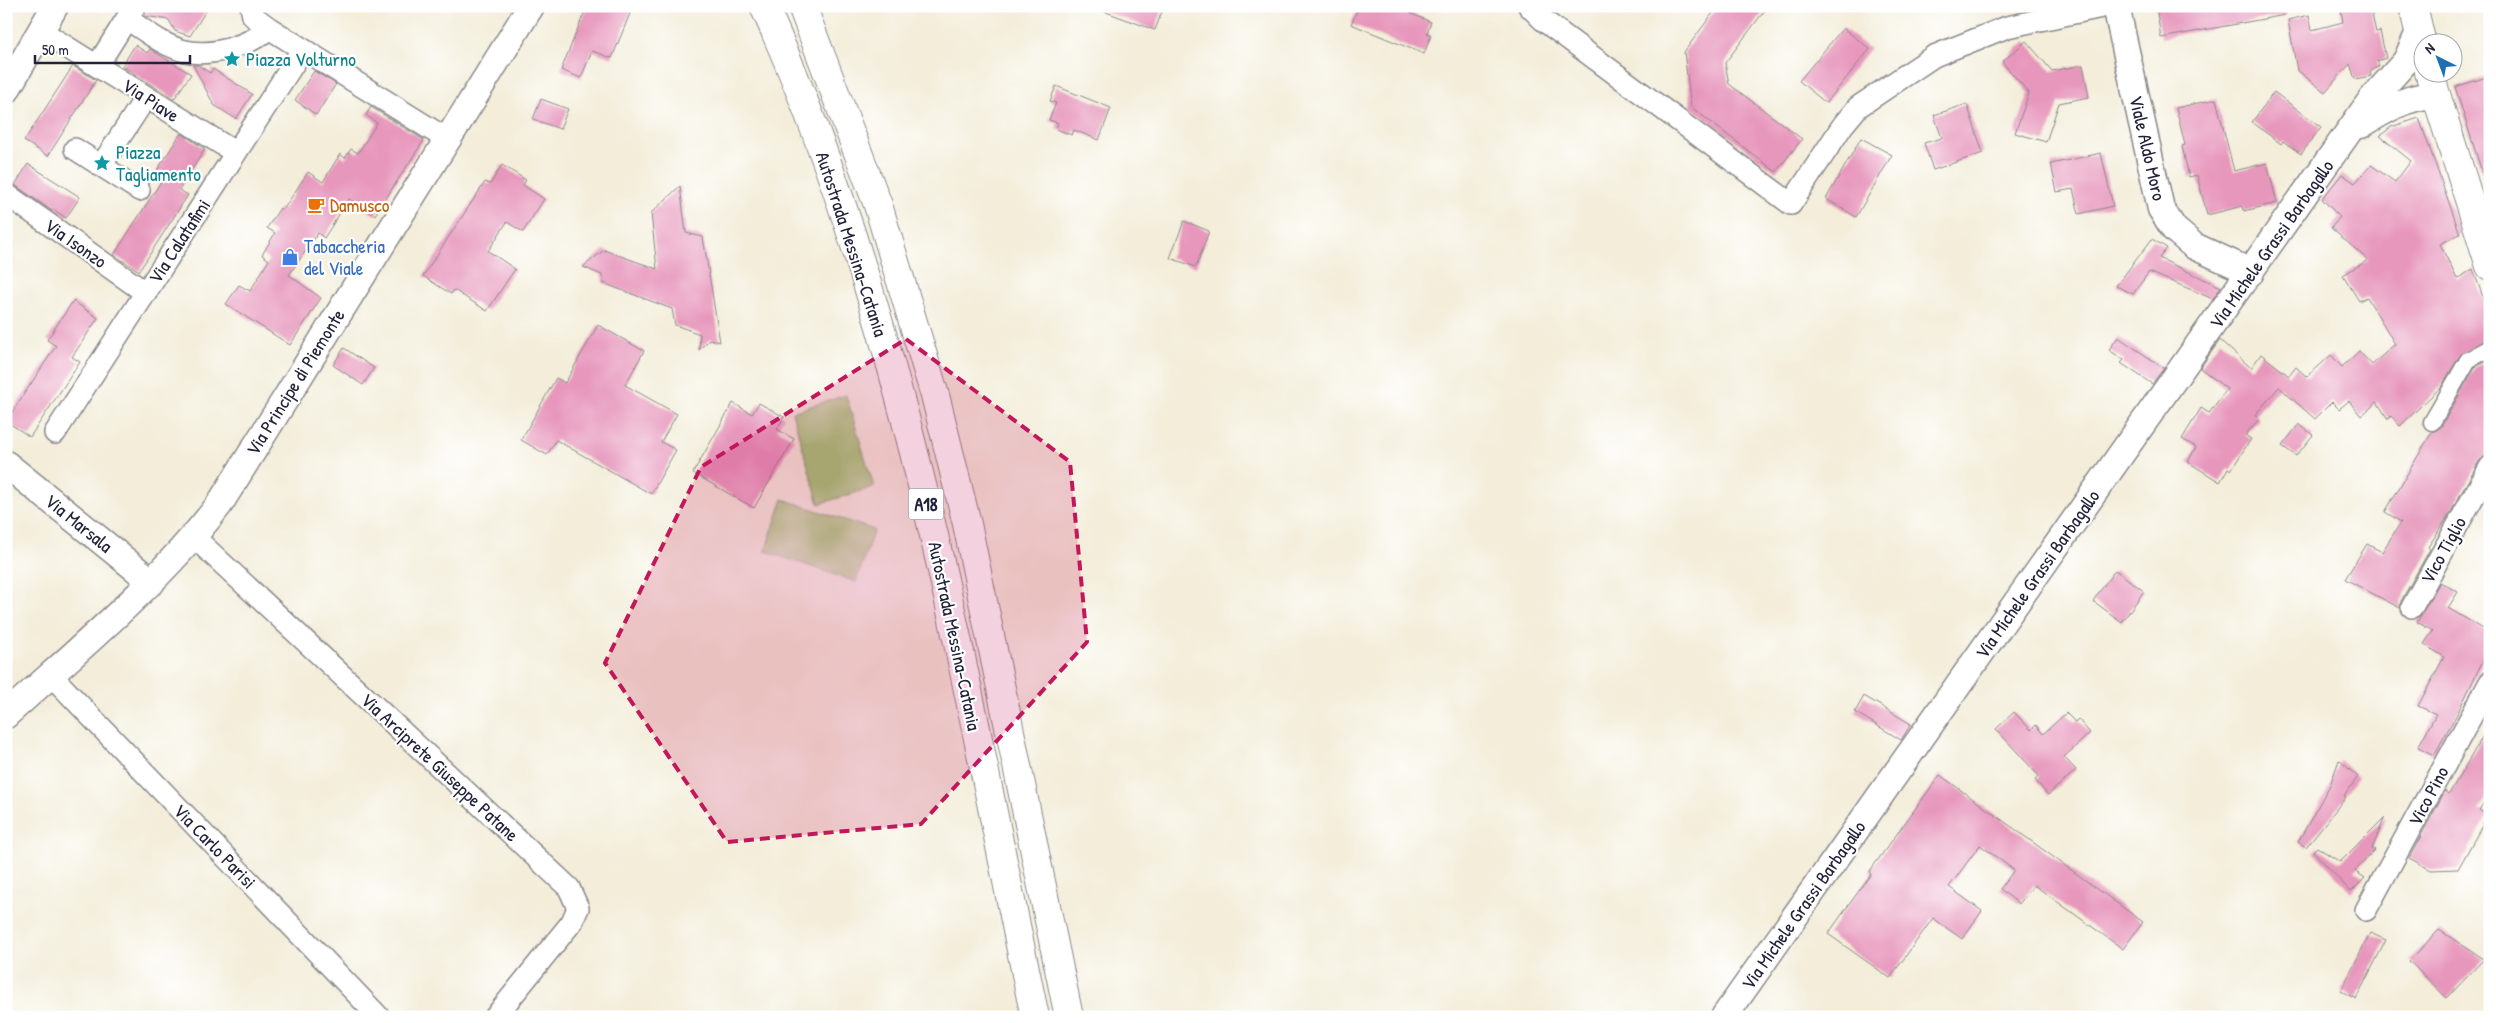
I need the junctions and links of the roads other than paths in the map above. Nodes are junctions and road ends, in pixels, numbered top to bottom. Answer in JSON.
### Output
{"nodes":[{"id":1,"x":55,"y":6,"type":"edge"},
{"id":2,"x":251,"y":6,"type":"edge"},
{"id":3,"x":531,"y":6,"type":"edge"},
{"id":4,"x":764,"y":6,"type":"edge"},
{"id":5,"x":802,"y":6,"type":"edge"},
{"id":6,"x":1529,"y":6,"type":"edge"},
{"id":7,"x":2107,"y":6,"type":"edge"},
{"id":8,"x":2116,"y":6,"type":"edge"},
{"id":9,"x":2413,"y":6,"type":"edge"},
{"id":10,"x":131,"y":12,"type":"edge"},
{"id":11,"x":270,"y":28,"type":"junction"},
{"id":12,"x":41,"y":31,"type":"junction"},
{"id":13,"x":2419,"y":32,"type":"edge"},
{"id":14,"x":303,"y":49,"type":"junction"},
{"id":15,"x":2414,"y":51,"type":"edge"},
{"id":16,"x":97,"y":66,"type":"junction"},
{"id":17,"x":2432,"y":84,"type":"edge"},
{"id":18,"x":6,"y":91,"type":"edge"},
{"id":19,"x":146,"y":97,"type":"junction"},
{"id":20,"x":2349,"y":132,"type":"junction"},
{"id":21,"x":448,"y":140,"type":"junction"},
{"id":22,"x":75,"y":149,"type":"dead end"},
{"id":23,"x":236,"y":153,"type":"junction"},
{"id":24,"x":101,"y":166,"type":"junction"},
{"id":25,"x":139,"y":190,"type":"dead end"},
{"id":26,"x":6,"y":194,"type":"edge"},
{"id":27,"x":2490,"y":266,"type":"edge"},
{"id":28,"x":2251,"y":272,"type":"junction"},
{"id":29,"x":146,"y":293,"type":"junction"},
{"id":30,"x":2490,"y":348,"type":"edge"},
{"id":31,"x":2432,"y":422,"type":"dead end"},
{"id":32,"x":55,"y":433,"type":"dead end"},
{"id":33,"x":6,"y":464,"type":"edge"},
{"id":34,"x":2490,"y":467,"type":"edge"},
{"id":35,"x":194,"y":537,"type":"junction"},
{"id":36,"x":152,"y":582,"type":"junction"},
{"id":37,"x":2412,"y":607,"type":"dead end"},
{"id":38,"x":50,"y":675,"type":"junction"},
{"id":39,"x":2490,"y":682,"type":"edge"},
{"id":40,"x":6,"y":715,"type":"edge"},
{"id":41,"x":2366,"y":910,"type":"dead end"},
{"id":42,"x":379,"y":1017,"type":"edge"},
{"id":43,"x":495,"y":1017,"type":"edge"},
{"id":44,"x":1034,"y":1017,"type":"edge"},
{"id":45,"x":1069,"y":1017,"type":"edge"},
{"id":46,"x":1724,"y":1017,"type":"edge"}],
"edges":[{"from":1,"to":12,"type":"street"},
{"from":2,"to":11,"type":"street"},
{"from":3,"to":21,"type":"street","name":"Via Principe di Piemonte"},
{"from":4,"to":44,"type":"main road","name":"Autostrada Messina-Catania","number":"A18"},
{"from":5,"to":45,"type":"main road","name":"Autostrada Messina-Catania","number":"A18"},
{"from":6,"to":7,"type":"street"},
{"from":8,"to":28,"type":"street","name":"Viale Aldo Moro"},
{"from":9,"to":13,"type":"main road"},
{"from":10,"to":11,"type":"street"},
{"from":10,"to":16,"type":"street"},
{"from":11,"to":14,"type":"street"},
{"from":12,"to":16,"type":"street","name":"Via Piave"},
{"from":12,"to":18,"type":"street"},
{"from":14,"to":21,"type":"street"},
{"from":14,"to":23,"type":"street","name":"Via Calatafimi"},
{"from":15,"to":20,"type":"street","name":"Via Michele Grassi Barbagallo"},
{"from":16,"to":19,"type":"street","name":"Via Piave"},
{"from":17,"to":20,"type":"street"},
{"from":17,"to":27,"type":"main road"},
{"from":19,"to":23,"type":"street","name":"Via Piave"},
{"from":19,"to":24,"type":"street"},
{"from":20,"to":28,"type":"street","name":"Via Michele Grassi Barbagallo"},
{"from":21,"to":35,"type":"street","name":"Via Principe di Piemonte"},
{"from":22,"to":24,"type":"street"},
{"from":23,"to":29,"type":"street","name":"Via Calatafimi"},
{"from":24,"to":25,"type":"street"},
{"from":26,"to":29,"type":"street","name":"Via Isonzo"},
{"from":28,"to":46,"type":"street","name":"Via Michele Grassi Barbagallo"},
{"from":29,"to":32,"type":"street","name":"Via Calatafimi"},
{"from":30,"to":31,"type":"street"},
{"from":33,"to":36,"type":"street","name":"Via Marsala"},
{"from":34,"to":37,"type":"street","name":"Vico Tiglio"},
{"from":35,"to":36,"type":"street","name":"Via Principe di Piemonte"},
{"from":35,"to":43,"type":"street","name":"Via Arciprete Giuseppe Patane"},
{"from":36,"to":38,"type":"street","name":"Via Principe di Piemonte"},
{"from":38,"to":40,"type":"street","name":"Via Principe di Piemonte"},
{"from":38,"to":42,"type":"street","name":"Via Carlo Parisi"},
{"from":39,"to":41,"type":"street","name":"Vico Pino"}]}
